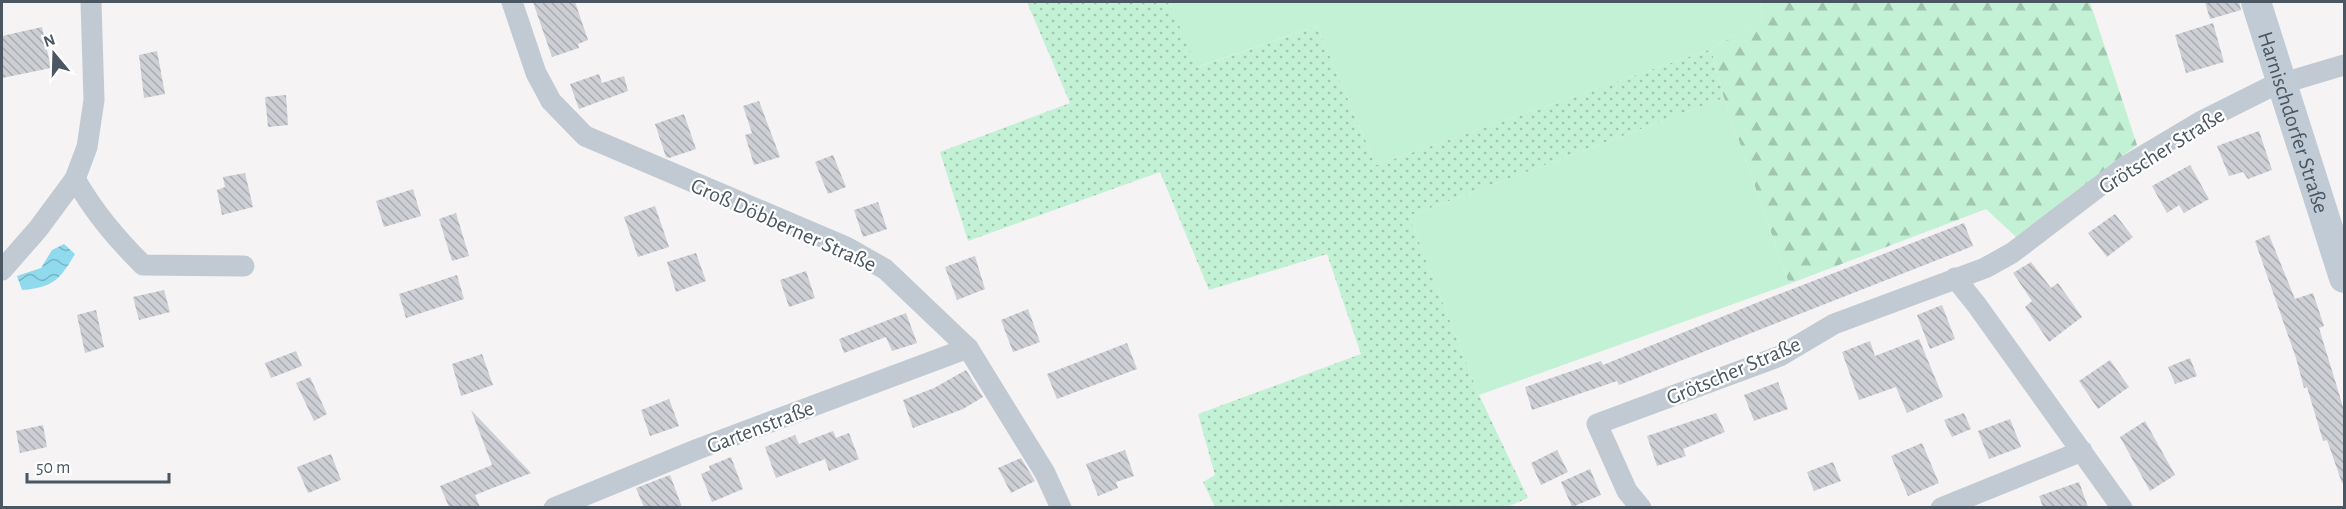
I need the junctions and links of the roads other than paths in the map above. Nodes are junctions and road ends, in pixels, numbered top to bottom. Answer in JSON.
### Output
{"nodes":[{"id":1,"x":91,"y":2,"type":"edge"},
{"id":2,"x":512,"y":2,"type":"edge"},
{"id":3,"x":2256,"y":2,"type":"edge"},
{"id":4,"x":2344,"y":65,"type":"edge"},
{"id":5,"x":2281,"y":84,"type":"junction"},
{"id":6,"x":75,"y":179,"type":"junction"},
{"id":7,"x":244,"y":266,"type":"dead end"},
{"id":8,"x":2,"y":270,"type":"edge"},
{"id":9,"x":2344,"y":278,"type":"edge"},
{"id":10,"x":1955,"y":279,"type":"junction"},
{"id":11,"x":968,"y":348,"type":"junction"},
{"id":12,"x":2082,"y":451,"type":"junction"},
{"id":13,"x":554,"y":507,"type":"edge"},
{"id":14,"x":1061,"y":507,"type":"edge"},
{"id":15,"x":1641,"y":507,"type":"edge"},
{"id":16,"x":1941,"y":507,"type":"edge"},
{"id":17,"x":2122,"y":507,"type":"edge"}],
"edges":[{"from":1,"to":6,"type":"street"},
{"from":2,"to":11,"type":"street","name":"Groß Döbberner Straße"},
{"from":3,"to":5,"type":"street","name":"Harnischdorfer Straße"},
{"from":4,"to":5,"type":"street","name":"Grötscher Straße"},
{"from":5,"to":9,"type":"street","name":"Harnischdorfer Straße"},
{"from":5,"to":10,"type":"street","name":"Grötscher Straße"},
{"from":6,"to":7,"type":"street"},
{"from":6,"to":8,"type":"street"},
{"from":10,"to":12,"type":"street"},
{"from":10,"to":15,"type":"street","name":"Grötscher Straße"},
{"from":11,"to":13,"type":"street","name":"Gartenstraße"},
{"from":11,"to":14,"type":"street","name":"Groß Döbberner Straße"},
{"from":12,"to":16,"type":"street"},
{"from":12,"to":17,"type":"street"}]}
